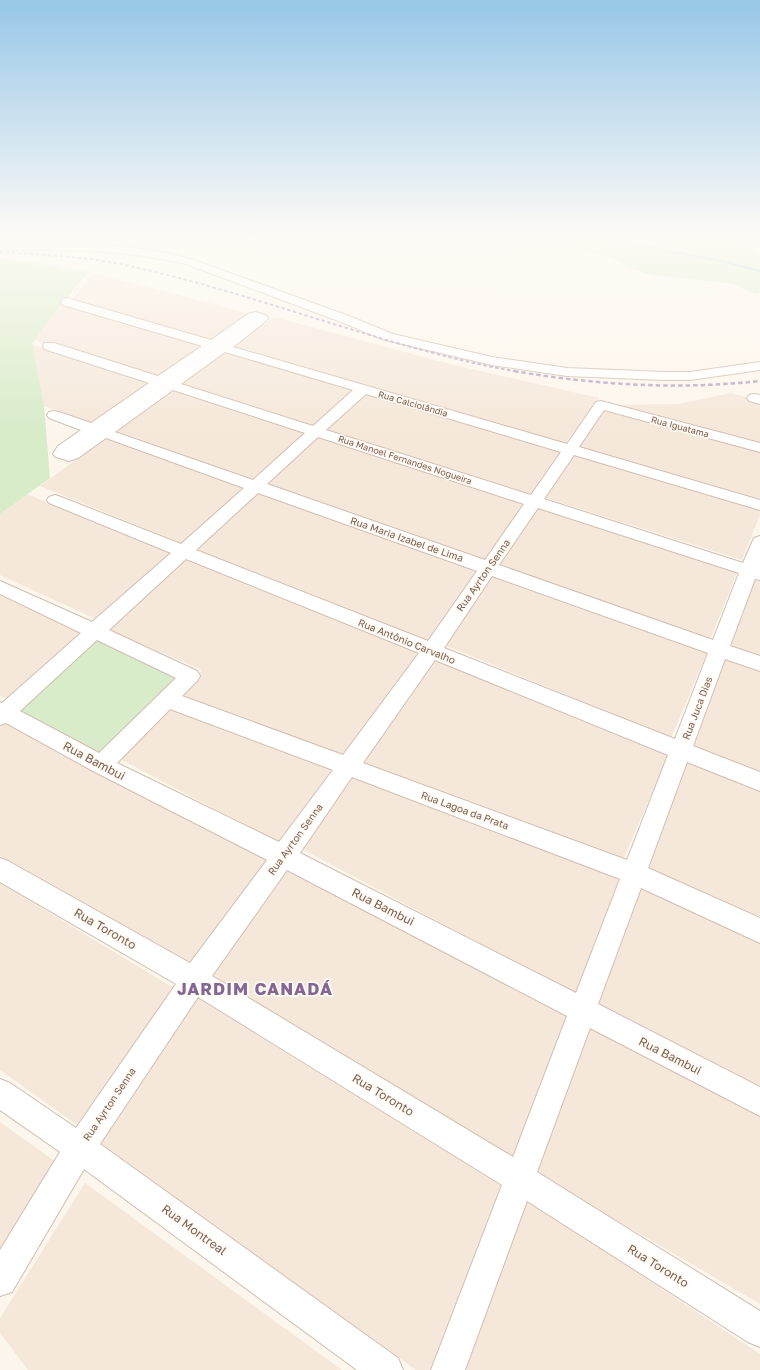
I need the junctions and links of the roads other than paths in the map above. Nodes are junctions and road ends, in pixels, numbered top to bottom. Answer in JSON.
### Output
{"nodes":[{"id":1,"x":67,"y":302,"type":"dead end"},
{"id":2,"x":299,"y":302,"type":"edge"},
{"id":3,"x":49,"y":346,"type":"dead end"},
{"id":4,"x":218,"y":346,"type":"junction"},
{"id":5,"x":760,"y":366,"type":"edge"},
{"id":6,"x":165,"y":383,"type":"junction"},
{"id":7,"x":363,"y":389,"type":"junction"},
{"id":8,"x":601,"y":405,"type":"joint"},
{"id":9,"x":54,"y":415,"type":"dead end"},
{"id":10,"x":98,"y":431,"type":"junction"},
{"id":11,"x":316,"y":431,"type":"junction"},
{"id":12,"x":760,"y":448,"type":"edge"},
{"id":13,"x":570,"y":450,"type":"junction"},
{"id":14,"x":256,"y":486,"type":"junction"},
{"id":15,"x":55,"y":500,"type":"dead end"},
{"id":16,"x":534,"y":501,"type":"junction"},
{"id":17,"x":760,"y":505,"type":"edge"},
{"id":18,"x":760,"y":542,"type":"edge"},
{"id":19,"x":183,"y":551,"type":"junction"},
{"id":20,"x":488,"y":568,"type":"junction"},
{"id":21,"x":755,"y":572,"type":"edge"},
{"id":22,"x":0,"y":587,"type":"edge"},
{"id":23,"x":95,"y":632,"type":"junction"},
{"id":24,"x":719,"y":650,"type":"junction"},
{"id":25,"x":431,"y":651,"type":"junction"},
{"id":26,"x":760,"y":664,"type":"edge"},
{"id":27,"x":167,"y":699,"type":"junction"},
{"id":28,"x":2,"y":713,"type":"edge"},
{"id":29,"x":680,"y":750,"type":"junction"},
{"id":30,"x":101,"y":766,"type":"junction"},
{"id":31,"x":348,"y":766,"type":"junction"},
{"id":32,"x":760,"y":782,"type":"edge"},
{"id":33,"x":283,"y":856,"type":"junction"},
{"id":34,"x":0,"y":869,"type":"edge"},
{"id":35,"x":634,"y":873,"type":"junction"},
{"id":36,"x":760,"y":931,"type":"edge"},
{"id":37,"x":194,"y":980,"type":"junction"},
{"id":38,"x":582,"y":1010,"type":"junction"},
{"id":39,"x":0,"y":1093,"type":"edge"},
{"id":40,"x":760,"y":1102,"type":"edge"},
{"id":41,"x":80,"y":1148,"type":"junction"},
{"id":42,"x":520,"y":1179,"type":"junction"},
{"id":43,"x":0,"y":1280,"type":"edge"},
{"id":44,"x":760,"y":1330,"type":"edge"},
{"id":45,"x":386,"y":1370,"type":"edge"},
{"id":46,"x":448,"y":1370,"type":"edge"}],
"edges":[{"from":1,"to":4,"type":"street","name":"Rua Calciolândia"},
{"from":2,"to":5,"type":"street"},
{"from":3,"to":6,"type":"street","name":"Rua Manoel Fernandes Nogueira"},
{"from":4,"to":6,"type":"street"},
{"from":4,"to":7,"type":"street","name":"Rua Calciolândia"},
{"from":6,"to":10,"type":"street"},
{"from":6,"to":11,"type":"street","name":"Rua Manoel Fernandes Nogueira"},
{"from":7,"to":11,"type":"street"},
{"from":7,"to":13,"type":"street","name":"Rua Calciolândia"},
{"from":8,"to":12,"type":"street","name":"Rua Iguatama"},
{"from":8,"to":13,"type":"street","name":"Rua Ayrton Senna"},
{"from":9,"to":10,"type":"street","name":"Rua Maria Izabel de Lima"},
{"from":10,"to":14,"type":"street","name":"Rua Maria Izabel de Lima"},
{"from":11,"to":14,"type":"street"},
{"from":11,"to":16,"type":"street","name":"Rua Manoel Fernandes Nogueira"},
{"from":13,"to":16,"type":"street","name":"Rua Ayrton Senna"},
{"from":13,"to":17,"type":"street","name":"Rua Calciolândia"},
{"from":14,"to":19,"type":"street"},
{"from":14,"to":20,"type":"street","name":"Rua Maria Izabel de Lima"},
{"from":15,"to":19,"type":"street","name":"Rua Antônio Carvalho"},
{"from":16,"to":20,"type":"street","name":"Rua Ayrton Senna"},
{"from":16,"to":21,"type":"street","name":"Rua Manoel Fernandes Nogueira"},
{"from":18,"to":21,"type":"street","name":"Rua Juca Dias"},
{"from":19,"to":23,"type":"street"},
{"from":19,"to":25,"type":"street","name":"Rua Antônio Carvalho"},
{"from":20,"to":24,"type":"street","name":"Rua Maria Izabel de Lima"},
{"from":20,"to":25,"type":"street","name":"Rua Ayrton Senna"},
{"from":21,"to":24,"type":"street","name":"Rua Juca Dias"},
{"from":22,"to":23,"type":"street"},
{"from":23,"to":27,"type":"street"},
{"from":23,"to":28,"type":"street"},
{"from":24,"to":26,"type":"street","name":"Rua Maria Izabel de Lima"},
{"from":24,"to":29,"type":"street","name":"Rua Juca Dias"},
{"from":25,"to":29,"type":"street","name":"Rua Antônio Carvalho"},
{"from":25,"to":31,"type":"street","name":"Rua Ayrton Senna"},
{"from":27,"to":30,"type":"street"},
{"from":27,"to":31,"type":"street","name":"Rua Lagoa da Prata"},
{"from":28,"to":30,"type":"street","name":"Rua Bambui"},
{"from":29,"to":32,"type":"street","name":"Rua Antônio Carvalho"},
{"from":29,"to":35,"type":"street","name":"Rua Juca Dias"},
{"from":30,"to":33,"type":"street","name":"Rua Bambui"},
{"from":31,"to":33,"type":"street","name":"Rua Ayrton Senna"},
{"from":31,"to":35,"type":"street","name":"Rua Lagoa da Prata"},
{"from":33,"to":37,"type":"street","name":"Rua Ayrton Senna"},
{"from":33,"to":38,"type":"street","name":"Rua Bambui"},
{"from":34,"to":37,"type":"street","name":"Rua Toronto"},
{"from":35,"to":36,"type":"street","name":"Rua Lagoa da Prata"},
{"from":35,"to":38,"type":"street","name":"Rua Juca Dias"},
{"from":37,"to":41,"type":"street","name":"Rua Ayrton Senna"},
{"from":37,"to":42,"type":"street","name":"Rua Toronto"},
{"from":38,"to":40,"type":"street","name":"Rua Bambui"},
{"from":38,"to":42,"type":"street","name":"Rua Juca Dias"},
{"from":39,"to":41,"type":"street","name":"Rua Montreal"},
{"from":41,"to":43,"type":"street","name":"Rua Ayrton Senna"},
{"from":41,"to":45,"type":"street","name":"Rua Montreal"},
{"from":42,"to":44,"type":"street","name":"Rua Toronto"},
{"from":42,"to":46,"type":"street","name":"Rua Juca Dias"}]}
